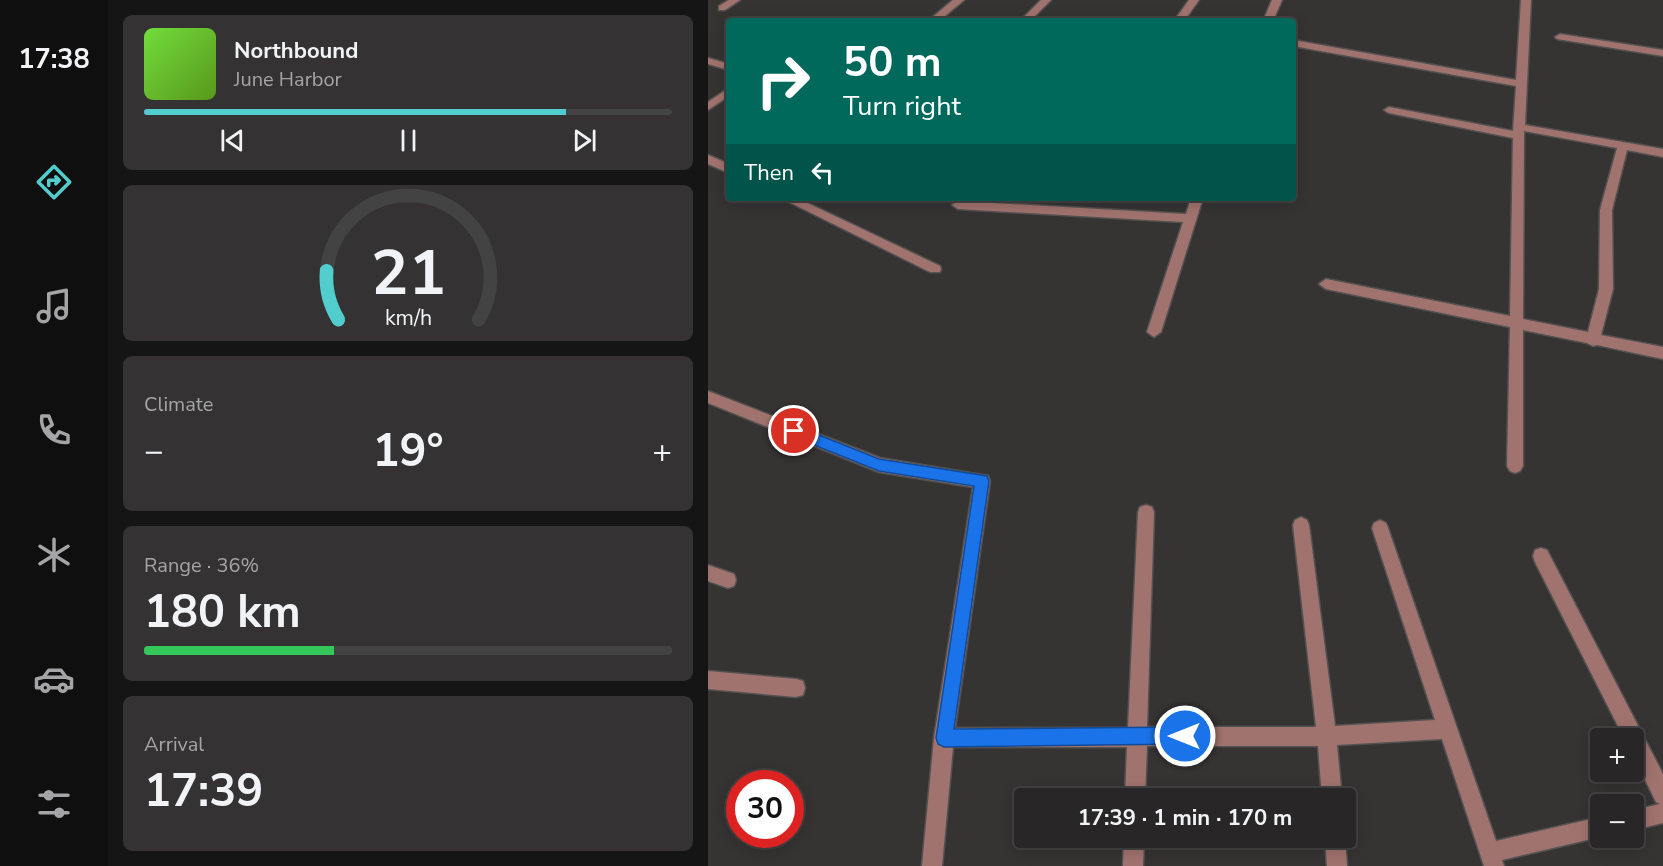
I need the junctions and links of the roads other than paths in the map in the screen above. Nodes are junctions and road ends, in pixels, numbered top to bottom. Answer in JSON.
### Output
{"nodes":[{"id":1,"x":735,"y":0,"type":"edge"},
{"id":2,"x":959,"y":0,"type":"edge"},
{"id":3,"x":1046,"y":0,"type":"edge"},
{"id":4,"x":1194,"y":0,"type":"edge"},
{"id":5,"x":1277,"y":0,"type":"edge"},
{"id":6,"x":1526,"y":0,"type":"edge"},
{"id":7,"x":722,"y":8,"type":"dead end"},
{"id":8,"x":937,"y":18,"type":"edge"},
{"id":9,"x":1028,"y":18,"type":"edge"},
{"id":10,"x":1181,"y":18,"type":"edge"},
{"id":11,"x":1269,"y":18,"type":"edge"},
{"id":12,"x":1560,"y":37,"type":"dead end"},
{"id":13,"x":1296,"y":45,"type":"edge"},
{"id":14,"x":1663,"y":53,"type":"edge"},
{"id":15,"x":708,"y":61,"type":"edge"},
{"id":16,"x":726,"y":67,"type":"edge"},
{"id":17,"x":1521,"y":84,"type":"junction"},
{"id":18,"x":726,"y":93,"type":"edge"},
{"id":19,"x":708,"y":107,"type":"edge"},
{"id":20,"x":1389,"y":110,"type":"dead end"},
{"id":21,"x":1519,"y":131,"type":"junction"},
{"id":22,"x":1623,"y":146,"type":"junction"},
{"id":23,"x":1663,"y":153,"type":"edge"},
{"id":24,"x":708,"y":159,"type":"edge"},
{"id":25,"x":726,"y":168,"type":"edge"},
{"id":26,"x":793,"y":201,"type":"edge"},
{"id":27,"x":1196,"y":201,"type":"edge"},
{"id":28,"x":958,"y":205,"type":"dead end"},
{"id":29,"x":1190,"y":218,"type":"junction"},
{"id":30,"x":935,"y":270,"type":"dead end"},
{"id":31,"x":1326,"y":284,"type":"dead end"},
{"id":32,"x":1516,"y":325,"type":"junction"},
{"id":33,"x":1154,"y":332,"type":"dead end"},
{"id":34,"x":1593,"y":341,"type":"junction"},
{"id":35,"x":1663,"y":353,"type":"edge"},
{"id":36,"x":708,"y":397,"type":"edge"},
{"id":37,"x":1515,"y":466,"type":"dead end"},
{"id":38,"x":1146,"y":512,"type":"dead end"},
{"id":39,"x":1301,"y":525,"type":"dead end"},
{"id":40,"x":1380,"y":528,"type":"dead end"},
{"id":41,"x":1541,"y":556,"type":"dead end"},
{"id":42,"x":708,"y":573,"type":"edge"},
{"id":43,"x":728,"y":579,"type":"dead end"},
{"id":44,"x":708,"y":680,"type":"edge"},
{"id":45,"x":796,"y":688,"type":"dead end"},
{"id":46,"x":1446,"y":729,"type":"junction"},
{"id":47,"x":1137,"y":736,"type":"junction"},
{"id":48,"x":1327,"y":736,"type":"junction"},
{"id":49,"x":944,"y":738,"type":"junction"},
{"id":50,"x":1135,"y":788,"type":"edge"},
{"id":51,"x":1331,"y":788,"type":"edge"},
{"id":52,"x":1663,"y":795,"type":"edge"},
{"id":53,"x":1663,"y":813,"type":"edge"},
{"id":54,"x":1644,"y":818,"type":"edge"},
{"id":55,"x":1590,"y":830,"type":"edge"},
{"id":56,"x":1134,"y":848,"type":"edge"},
{"id":57,"x":1336,"y":848,"type":"edge"},
{"id":58,"x":1491,"y":859,"type":"edge"},
{"id":59,"x":932,"y":866,"type":"edge"},
{"id":60,"x":1133,"y":866,"type":"edge"},
{"id":61,"x":1338,"y":866,"type":"edge"}],
"edges":[{"from":1,"to":7,"type":"street"},
{"from":2,"to":8,"type":"street"},
{"from":3,"to":9,"type":"street"},
{"from":4,"to":10,"type":"street"},
{"from":5,"to":11,"type":"street"},
{"from":6,"to":17,"type":"street"},
{"from":12,"to":14,"type":"street"},
{"from":13,"to":17,"type":"street"},
{"from":15,"to":16,"type":"street"},
{"from":17,"to":21,"type":"street"},
{"from":18,"to":19,"type":"street"},
{"from":20,"to":21,"type":"street"},
{"from":21,"to":22,"type":"street"},
{"from":21,"to":32,"type":"street"},
{"from":22,"to":23,"type":"street"},
{"from":22,"to":34,"type":"street"},
{"from":24,"to":25,"type":"street"},
{"from":26,"to":30,"type":"street"},
{"from":27,"to":29,"type":"street"},
{"from":28,"to":29,"type":"street"},
{"from":29,"to":33,"type":"street"},
{"from":31,"to":32,"type":"street"},
{"from":32,"to":34,"type":"street"},
{"from":32,"to":37,"type":"street"},
{"from":34,"to":35,"type":"street"},
{"from":36,"to":49,"type":"street"},
{"from":38,"to":47,"type":"street"},
{"from":39,"to":48,"type":"street"},
{"from":40,"to":46,"type":"street"},
{"from":41,"to":52,"type":"street"},
{"from":42,"to":43,"type":"street"},
{"from":44,"to":45,"type":"street"},
{"from":46,"to":48,"type":"street"},
{"from":46,"to":58,"type":"street"},
{"from":47,"to":48,"type":"street"},
{"from":47,"to":49,"type":"street"},
{"from":47,"to":50,"type":"street"},
{"from":48,"to":51,"type":"street"},
{"from":49,"to":59,"type":"street"},
{"from":53,"to":54,"type":"street"},
{"from":55,"to":58,"type":"street"},
{"from":56,"to":60,"type":"street"},
{"from":57,"to":61,"type":"street"}]}
